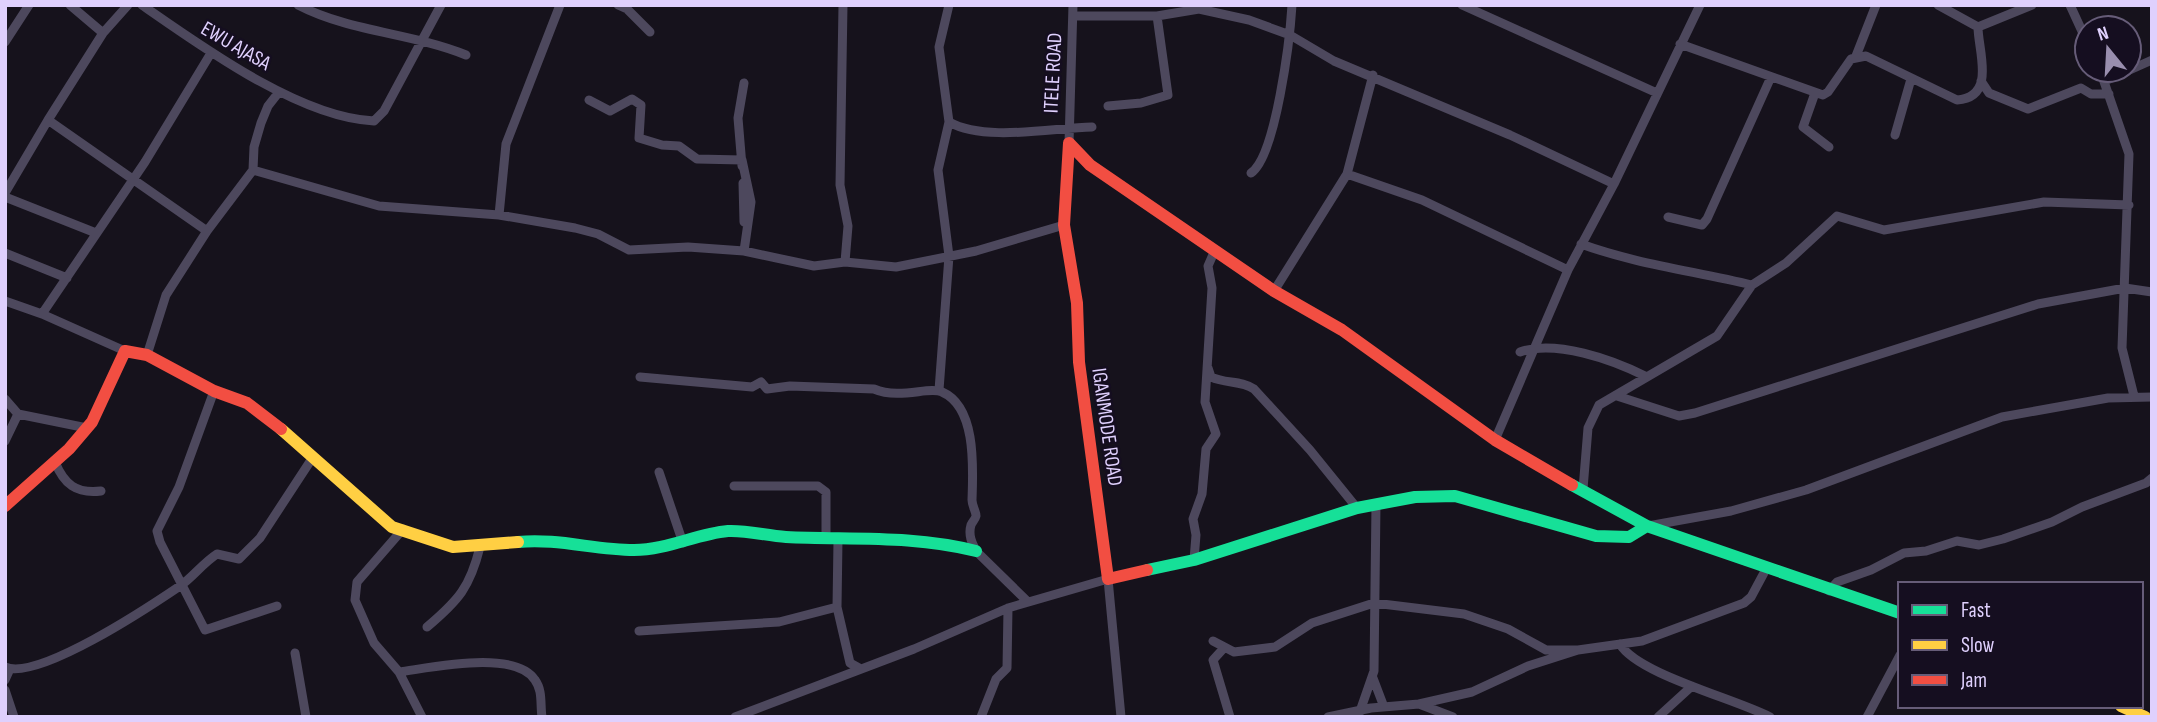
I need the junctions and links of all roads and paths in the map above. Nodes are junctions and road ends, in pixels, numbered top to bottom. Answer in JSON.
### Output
{"nodes":[{"id":1,"x":29,"y":5,"type":"edge"},
{"id":2,"x":70,"y":5,"type":"edge"},
{"id":3,"x":128,"y":5,"type":"edge"},
{"id":4,"x":142,"y":5,"type":"edge"},
{"id":5,"x":298,"y":5,"type":"edge"},
{"id":6,"x":440,"y":5,"type":"edge"},
{"id":7,"x":560,"y":5,"type":"edge"},
{"id":8,"x":618,"y":5,"type":"edge"},
{"id":9,"x":843,"y":5,"type":"edge"},
{"id":10,"x":949,"y":5,"type":"edge"},
{"id":11,"x":1073,"y":5,"type":"edge"},
{"id":12,"x":1292,"y":5,"type":"edge"},
{"id":13,"x":1462,"y":5,"type":"edge"},
{"id":14,"x":1700,"y":5,"type":"edge"},
{"id":15,"x":1876,"y":5,"type":"edge"},
{"id":16,"x":1938,"y":5,"type":"edge"},
{"id":17,"x":2032,"y":5,"type":"edge"},
{"id":18,"x":2008,"y":9,"type":"edge"},
{"id":19,"x":1073,"y":16,"type":"junction"},
{"id":20,"x":1157,"y":16,"type":"junction"},
{"id":21,"x":1978,"y":27,"type":"junction"},
{"id":22,"x":650,"y":32,"type":"dead end"},
{"id":23,"x":103,"y":33,"type":"junction"},
{"id":24,"x":1290,"y":34,"type":"junction"},
{"id":25,"x":5,"y":42,"type":"edge"},
{"id":26,"x":423,"y":42,"type":"junction"},
{"id":27,"x":1681,"y":44,"type":"junction"},
{"id":28,"x":211,"y":53,"type":"junction"},
{"id":29,"x":466,"y":55,"type":"dead end"},
{"id":30,"x":1856,"y":56,"type":"junction"},
{"id":31,"x":1373,"y":75,"type":"junction"},
{"id":32,"x":1771,"y":77,"type":"junction"},
{"id":33,"x":1911,"y":79,"type":"junction"},
{"id":34,"x":1981,"y":81,"type":"junction"},
{"id":35,"x":744,"y":83,"type":"dead end"},
{"id":36,"x":2106,"y":84,"type":"edge"},
{"id":37,"x":279,"y":92,"type":"junction"},
{"id":38,"x":1657,"y":93,"type":"junction"},
{"id":39,"x":1815,"y":93,"type":"junction"},
{"id":40,"x":2109,"y":94,"type":"junction"},
{"id":41,"x":589,"y":100,"type":"dead end"},
{"id":42,"x":1108,"y":106,"type":"dead end"},
{"id":43,"x":48,"y":120,"type":"junction"},
{"id":44,"x":949,"y":122,"type":"junction"},
{"id":45,"x":1092,"y":127,"type":"dead end"},
{"id":46,"x":1067,"y":128,"type":"junction"},
{"id":47,"x":1895,"y":135,"type":"dead end"},
{"id":48,"x":1069,"y":143,"type":"junction"},
{"id":49,"x":1829,"y":147,"type":"dead end"},
{"id":50,"x":742,"y":160,"type":"junction"},
{"id":51,"x":1069,"y":163,"type":"junction"},
{"id":52,"x":1090,"y":165,"type":"junction"},
{"id":53,"x":253,"y":170,"type":"junction"},
{"id":54,"x":1251,"y":173,"type":"dead end"},
{"id":55,"x":1347,"y":174,"type":"junction"},
{"id":56,"x":132,"y":178,"type":"junction"},
{"id":57,"x":1614,"y":184,"type":"junction"},
{"id":58,"x":5,"y":195,"type":"edge"},
{"id":59,"x":2129,"y":205,"type":"junction"},
{"id":60,"x":499,"y":215,"type":"junction"},
{"id":61,"x":1668,"y":217,"type":"dead end"},
{"id":62,"x":1064,"y":225,"type":"junction"},
{"id":63,"x":207,"y":230,"type":"junction"},
{"id":64,"x":96,"y":233,"type":"junction"},
{"id":65,"x":1581,"y":244,"type":"junction"},
{"id":66,"x":1215,"y":250,"type":"junction"},
{"id":67,"x":744,"y":251,"type":"junction"},
{"id":68,"x":5,"y":253,"type":"edge"},
{"id":69,"x":949,"y":256,"type":"junction"},
{"id":70,"x":845,"y":262,"type":"junction"},
{"id":71,"x":1568,"y":270,"type":"junction"},
{"id":72,"x":67,"y":278,"type":"junction"},
{"id":73,"x":1752,"y":285,"type":"junction"},
{"id":74,"x":2125,"y":288,"type":"junction"},
{"id":75,"x":1274,"y":291,"type":"junction"},
{"id":76,"x":2152,"y":292,"type":"edge"},
{"id":77,"x":5,"y":301,"type":"edge"},
{"id":78,"x":42,"y":314,"type":"junction"},
{"id":79,"x":1535,"y":346,"type":"junction"},
{"id":80,"x":125,"y":351,"type":"junction"},
{"id":81,"x":1520,"y":352,"type":"dead end"},
{"id":82,"x":147,"y":355,"type":"junction"},
{"id":83,"x":1207,"y":366,"type":"junction"},
{"id":84,"x":1645,"y":376,"type":"junction"},
{"id":85,"x":640,"y":377,"type":"dead end"},
{"id":86,"x":939,"y":390,"type":"junction"},
{"id":87,"x":214,"y":391,"type":"junction"},
{"id":88,"x":1617,"y":396,"type":"junction"},
{"id":89,"x":2134,"y":396,"type":"junction"},
{"id":90,"x":2152,"y":397,"type":"edge"},
{"id":91,"x":5,"y":399,"type":"edge"},
{"id":92,"x":18,"y":414,"type":"junction"},
{"id":93,"x":87,"y":428,"type":"junction"},
{"id":94,"x":1495,"y":440,"type":"junction"},
{"id":95,"x":5,"y":441,"type":"edge"},
{"id":96,"x":313,"y":457,"type":"junction"},
{"id":97,"x":55,"y":462,"type":"junction"},
{"id":98,"x":659,"y":472,"type":"dead end"},
{"id":99,"x":2152,"y":478,"type":"edge"},
{"id":100,"x":734,"y":486,"type":"dead end"},
{"id":101,"x":1583,"y":489,"type":"junction"},
{"id":102,"x":101,"y":491,"type":"dead end"},
{"id":103,"x":1376,"y":504,"type":"junction"},
{"id":104,"x":5,"y":506,"type":"edge"},
{"id":105,"x":1357,"y":508,"type":"junction"},
{"id":106,"x":1647,"y":526,"type":"junction"},
{"id":107,"x":403,"y":529,"type":"junction"},
{"id":108,"x":832,"y":538,"type":"junction"},
{"id":109,"x":683,"y":543,"type":"junction"},
{"id":110,"x":970,"y":546,"type":"junction"},
{"id":111,"x":480,"y":547,"type":"junction"},
{"id":112,"x":1194,"y":560,"type":"junction"},
{"id":113,"x":1766,"y":569,"type":"junction"},
{"id":114,"x":1108,"y":579,"type":"junction"},
{"id":115,"x":181,"y":585,"type":"junction"},
{"id":116,"x":1829,"y":591,"type":"junction"},
{"id":117,"x":1027,"y":601,"type":"junction"},
{"id":118,"x":1374,"y":603,"type":"junction"},
{"id":119,"x":277,"y":606,"type":"dead end"},
{"id":120,"x":837,"y":607,"type":"junction"},
{"id":121,"x":1008,"y":608,"type":"junction"},
{"id":122,"x":1898,"y":612,"type":"edge"},
{"id":123,"x":427,"y":627,"type":"dead end"},
{"id":124,"x":639,"y":631,"type":"dead end"},
{"id":125,"x":1213,"y":641,"type":"dead end"},
{"id":126,"x":1620,"y":644,"type":"junction"},
{"id":127,"x":1223,"y":649,"type":"junction"},
{"id":128,"x":1578,"y":650,"type":"junction"},
{"id":129,"x":295,"y":653,"type":"dead end"},
{"id":130,"x":1898,"y":658,"type":"edge"},
{"id":131,"x":7,"y":668,"type":"edge"},
{"id":132,"x":859,"y":668,"type":"junction"},
{"id":133,"x":399,"y":672,"type":"junction"},
{"id":134,"x":1373,"y":678,"type":"junction"},
{"id":135,"x":5,"y":680,"type":"edge"},
{"id":136,"x":1692,"y":686,"type":"junction"},
{"id":137,"x":5,"y":690,"type":"edge"},
{"id":138,"x":1419,"y":704,"type":"junction"},
{"id":139,"x":1384,"y":707,"type":"junction"},
{"id":140,"x":2125,"y":708,"type":"edge"},
{"id":141,"x":541,"y":712,"type":"edge"},
{"id":142,"x":1357,"y":714,"type":"edge"},
{"id":143,"x":14,"y":717,"type":"edge"},
{"id":144,"x":306,"y":717,"type":"edge"},
{"id":145,"x":422,"y":717,"type":"edge"},
{"id":146,"x":534,"y":717,"type":"edge"},
{"id":147,"x":735,"y":717,"type":"edge"},
{"id":148,"x":981,"y":717,"type":"edge"},
{"id":149,"x":1121,"y":717,"type":"edge"},
{"id":150,"x":1230,"y":717,"type":"edge"},
{"id":151,"x":1328,"y":717,"type":"edge"},
{"id":152,"x":1453,"y":717,"type":"edge"},
{"id":153,"x":1658,"y":717,"type":"edge"},
{"id":154,"x":1770,"y":717,"type":"edge"},
{"id":155,"x":1867,"y":717,"type":"edge"},
{"id":156,"x":2145,"y":717,"type":"edge"}],
"edges":[{"from":1,"to":25,"type":"street"},
{"from":2,"to":23,"type":"street"},
{"from":3,"to":23,"type":"street"},
{"from":4,"to":28,"type":"street","name":"EWU AJASA"},
{"from":5,"to":26,"type":"street"},
{"from":6,"to":26,"type":"street"},
{"from":7,"to":60,"type":"street"},
{"from":8,"to":22,"type":"street"},
{"from":9,"to":70,"type":"street"},
{"from":10,"to":44,"type":"street"},
{"from":11,"to":19,"type":"street","name":"ITELE ROAD"},
{"from":12,"to":24,"type":"street"},
{"from":13,"to":38,"type":"street"},
{"from":14,"to":27,"type":"street"},
{"from":15,"to":30,"type":"street"},
{"from":16,"to":21,"type":"street"},
{"from":17,"to":18,"type":"street"},
{"from":18,"to":21,"type":"street"},
{"from":19,"to":20,"type":"street"},
{"from":19,"to":46,"type":"street","name":"ITELE ROAD"},
{"from":20,"to":24,"type":"street"},
{"from":20,"to":42,"type":"street"},
{"from":21,"to":34,"type":"street"},
{"from":23,"to":43,"type":"street"},
{"from":24,"to":31,"type":"street"},
{"from":24,"to":54,"type":"street"},
{"from":26,"to":29,"type":"street"},
{"from":26,"to":37,"type":"street","name":"EWU AJASA"},
{"from":27,"to":32,"type":"street"},
{"from":27,"to":38,"type":"street"},
{"from":28,"to":37,"type":"street","name":"EWU AJASA"},
{"from":28,"to":56,"type":"street"},
{"from":30,"to":33,"type":"street"},
{"from":30,"to":39,"type":"street"},
{"from":31,"to":55,"type":"street"},
{"from":31,"to":57,"type":"street"},
{"from":32,"to":39,"type":"street"},
{"from":32,"to":61,"type":"street"},
{"from":33,"to":34,"type":"street"},
{"from":33,"to":47,"type":"street"},
{"from":34,"to":40,"type":"street"},
{"from":35,"to":50,"type":"street"},
{"from":36,"to":40,"type":"street"},
{"from":37,"to":53,"type":"street"},
{"from":38,"to":57,"type":"street"},
{"from":39,"to":49,"type":"street"},
{"from":40,"to":59,"type":"street"},
{"from":41,"to":50,"type":"street"},
{"from":43,"to":56,"type":"street"},
{"from":43,"to":58,"type":"street"},
{"from":44,"to":46,"type":"street"},
{"from":44,"to":69,"type":"street"},
{"from":45,"to":46,"type":"street"},
{"from":46,"to":48,"type":"street","name":"ITELE ROAD"},
{"from":48,"to":51,"type":"street","name":"IGANMODE ROAD"},
{"from":48,"to":52,"type":"street"},
{"from":50,"to":67,"type":"street"},
{"from":51,"to":52,"type":"street"},
{"from":51,"to":62,"type":"street","name":"IGANMODE ROAD"},
{"from":52,"to":66,"type":"street"},
{"from":53,"to":60,"type":"street"},
{"from":53,"to":63,"type":"street"},
{"from":55,"to":71,"type":"street"},
{"from":55,"to":75,"type":"street"},
{"from":56,"to":63,"type":"street"},
{"from":56,"to":64,"type":"street"},
{"from":57,"to":65,"type":"street"},
{"from":58,"to":64,"type":"street"},
{"from":59,"to":73,"type":"street"},
{"from":59,"to":74,"type":"street"},
{"from":60,"to":67,"type":"street"},
{"from":62,"to":69,"type":"street"},
{"from":62,"to":114,"type":"street","name":"IGANMODE ROAD"},
{"from":63,"to":82,"type":"street"},
{"from":64,"to":72,"type":"street"},
{"from":65,"to":71,"type":"street"},
{"from":65,"to":73,"type":"street"},
{"from":66,"to":75,"type":"street"},
{"from":66,"to":83,"type":"street"},
{"from":67,"to":70,"type":"street"},
{"from":68,"to":72,"type":"street"},
{"from":69,"to":70,"type":"street"},
{"from":69,"to":86,"type":"street"},
{"from":71,"to":79,"type":"street"},
{"from":72,"to":78,"type":"street"},
{"from":73,"to":84,"type":"street"},
{"from":74,"to":76,"type":"street"},
{"from":74,"to":88,"type":"street"},
{"from":74,"to":89,"type":"street"},
{"from":75,"to":94,"type":"street"},
{"from":77,"to":78,"type":"street"},
{"from":78,"to":80,"type":"street"},
{"from":79,"to":81,"type":"street"},
{"from":79,"to":84,"type":"street"},
{"from":79,"to":94,"type":"street"},
{"from":80,"to":82,"type":"street"},
{"from":80,"to":93,"type":"street"},
{"from":82,"to":87,"type":"street"},
{"from":83,"to":105,"type":"street"},
{"from":83,"to":112,"type":"street"},
{"from":84,"to":88,"type":"street"},
{"from":85,"to":86,"type":"street"},
{"from":86,"to":110,"type":"street"},
{"from":87,"to":96,"type":"street"},
{"from":87,"to":115,"type":"street"},
{"from":88,"to":101,"type":"street"},
{"from":89,"to":90,"type":"street"},
{"from":89,"to":106,"type":"street"},
{"from":91,"to":92,"type":"street"},
{"from":92,"to":93,"type":"street"},
{"from":92,"to":95,"type":"street"},
{"from":93,"to":97,"type":"street"},
{"from":94,"to":101,"type":"street"},
{"from":96,"to":107,"type":"street"},
{"from":96,"to":115,"type":"street"},
{"from":97,"to":102,"type":"street"},
{"from":97,"to":104,"type":"street"},
{"from":98,"to":109,"type":"street"},
{"from":99,"to":116,"type":"street"},
{"from":100,"to":108,"type":"street"},
{"from":101,"to":106,"type":"street"},
{"from":103,"to":105,"type":"street"},
{"from":103,"to":106,"type":"street"},
{"from":103,"to":118,"type":"street"},
{"from":105,"to":112,"type":"street"},
{"from":106,"to":113,"type":"street"},
{"from":107,"to":111,"type":"street"},
{"from":107,"to":133,"type":"street"},
{"from":108,"to":109,"type":"street"},
{"from":108,"to":110,"type":"street"},
{"from":108,"to":120,"type":"street"},
{"from":109,"to":111,"type":"street"},
{"from":110,"to":117,"type":"street"},
{"from":111,"to":123,"type":"street"},
{"from":112,"to":114,"type":"street"},
{"from":113,"to":116,"type":"street"},
{"from":113,"to":126,"type":"street"},
{"from":114,"to":117,"type":"street"},
{"from":114,"to":149,"type":"street","name":"IGANMODE ROAD"},
{"from":115,"to":119,"type":"street"},
{"from":115,"to":131,"type":"street"},
{"from":116,"to":122,"type":"street"},
{"from":117,"to":121,"type":"street"},
{"from":118,"to":127,"type":"street"},
{"from":118,"to":128,"type":"street"},
{"from":118,"to":134,"type":"street"},
{"from":120,"to":124,"type":"street"},
{"from":120,"to":132,"type":"street"},
{"from":121,"to":132,"type":"street"},
{"from":121,"to":148,"type":"street"},
{"from":125,"to":127,"type":"street"},
{"from":126,"to":128,"type":"street"},
{"from":126,"to":136,"type":"street"},
{"from":127,"to":150,"type":"street"},
{"from":128,"to":138,"type":"street"},
{"from":129,"to":144,"type":"street"},
{"from":130,"to":155,"type":"street"},
{"from":131,"to":135,"type":"street"},
{"from":132,"to":147,"type":"street"},
{"from":133,"to":141,"type":"street"},
{"from":133,"to":145,"type":"street"},
{"from":134,"to":139,"type":"street"},
{"from":134,"to":142,"type":"street"},
{"from":136,"to":153,"type":"street"},
{"from":136,"to":154,"type":"street"},
{"from":137,"to":143,"type":"street"},
{"from":138,"to":139,"type":"street"},
{"from":138,"to":152,"type":"street"},
{"from":139,"to":142,"type":"street"},
{"from":140,"to":156,"type":"street"},
{"from":141,"to":146,"type":"street"},
{"from":142,"to":151,"type":"street"}]}
